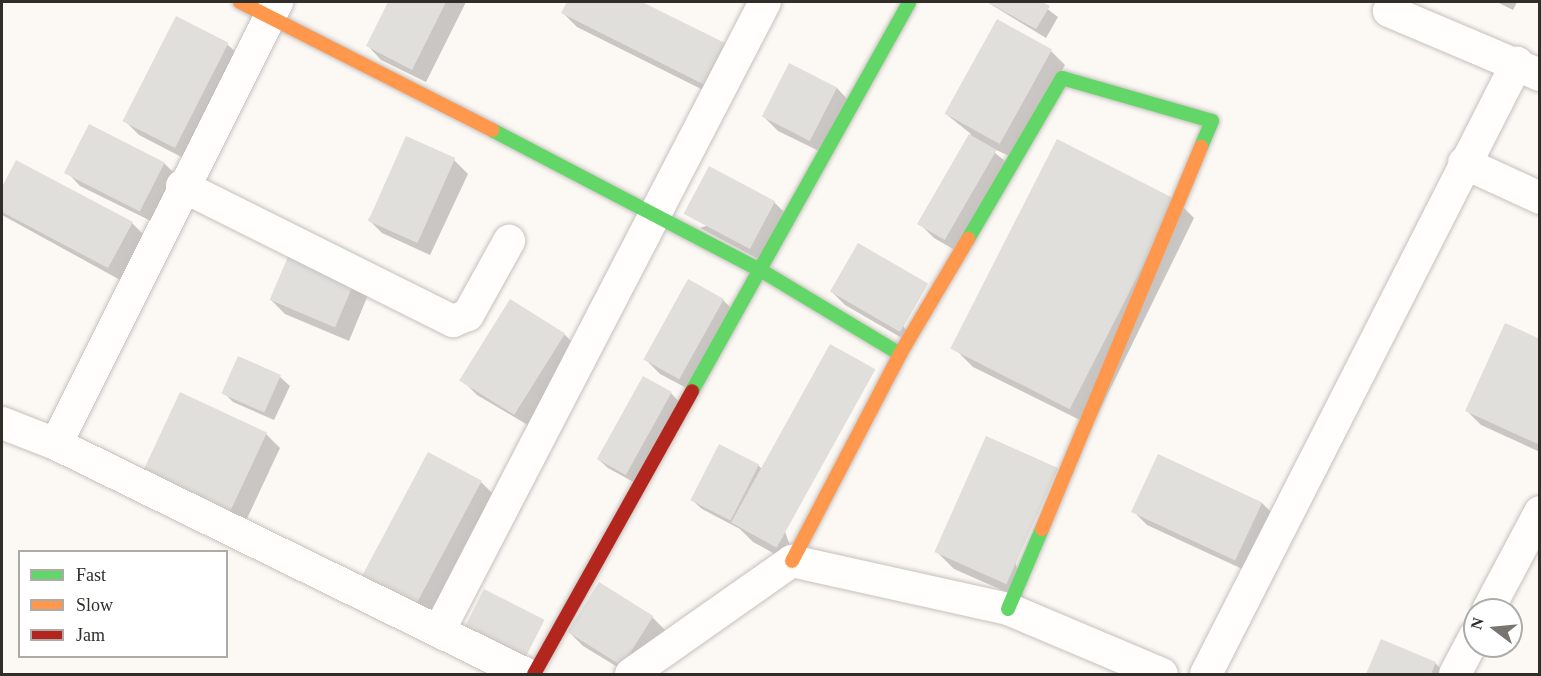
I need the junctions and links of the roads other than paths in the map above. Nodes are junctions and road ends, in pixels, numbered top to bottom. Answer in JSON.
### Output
{"nodes":[{"id":1,"x":240,"y":2,"type":"edge"},
{"id":2,"x":765,"y":2,"type":"edge"},
{"id":3,"x":909,"y":2,"type":"edge"},
{"id":4,"x":1394,"y":2,"type":"edge"},
{"id":5,"x":273,"y":9,"type":"edge"},
{"id":6,"x":1528,"y":69,"type":"edge"},
{"id":7,"x":1464,"y":163,"type":"junction"},
{"id":8,"x":182,"y":186,"type":"junction"},
{"id":9,"x":1539,"y":198,"type":"edge"},
{"id":10,"x":655,"y":213,"type":"junction"},
{"id":11,"x":509,"y":241,"type":"dead end"},
{"id":12,"x":762,"y":271,"type":"junction"},
{"id":13,"x":900,"y":354,"type":"junction"},
{"id":14,"x":2,"y":423,"type":"edge"},
{"id":15,"x":56,"y":444,"type":"junction"},
{"id":16,"x":1539,"y":512,"type":"edge"},
{"id":17,"x":792,"y":561,"type":"junction"},
{"id":18,"x":1494,"y":598,"type":"edge"},
{"id":19,"x":1008,"y":609,"type":"junction"},
{"id":20,"x":439,"y":631,"type":"junction"},
{"id":21,"x":1464,"y":658,"type":"edge"},
{"id":22,"x":526,"y":675,"type":"edge"},
{"id":23,"x":534,"y":675,"type":"edge"},
{"id":24,"x":631,"y":675,"type":"edge"},
{"id":25,"x":1162,"y":675,"type":"edge"},
{"id":26,"x":1206,"y":675,"type":"edge"},
{"id":27,"x":1455,"y":675,"type":"edge"}],
"edges":[{"from":1,"to":5,"type":"street"},
{"from":2,"to":10,"type":"street"},
{"from":3,"to":12,"type":"street"},
{"from":4,"to":6,"type":"street"},
{"from":5,"to":8,"type":"street"},
{"from":5,"to":10,"type":"street"},
{"from":6,"to":7,"type":"street"},
{"from":7,"to":9,"type":"street"},
{"from":7,"to":26,"type":"street"},
{"from":8,"to":11,"type":"street"},
{"from":8,"to":15,"type":"street"},
{"from":10,"to":12,"type":"street"},
{"from":10,"to":20,"type":"street"},
{"from":12,"to":13,"type":"street"},
{"from":12,"to":23,"type":"street"},
{"from":13,"to":17,"type":"street"},
{"from":13,"to":19,"type":"street"},
{"from":14,"to":15,"type":"street"},
{"from":15,"to":20,"type":"street"},
{"from":16,"to":18,"type":"street"},
{"from":17,"to":19,"type":"street"},
{"from":17,"to":24,"type":"street"},
{"from":19,"to":25,"type":"street"},
{"from":20,"to":22,"type":"street"},
{"from":21,"to":27,"type":"street"}]}
